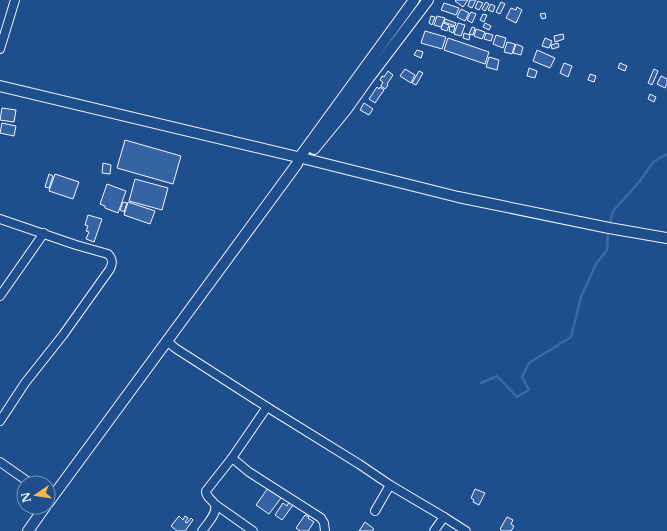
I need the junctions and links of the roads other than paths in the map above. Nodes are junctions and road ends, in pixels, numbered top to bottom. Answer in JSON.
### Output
{"nodes":[{"id":1,"x":15,"y":0,"type":"edge"},
{"id":2,"x":414,"y":0,"type":"edge"},
{"id":3,"x":428,"y":0,"type":"edge"},
{"id":4,"x":401,"y":18,"type":"junction"},
{"id":5,"x":410,"y":24,"type":"junction"},
{"id":6,"x":0,"y":49,"type":"edge"},
{"id":7,"x":0,"y":86,"type":"edge"},
{"id":8,"x":301,"y":160,"type":"junction"},
{"id":9,"x":0,"y":220,"type":"edge"},
{"id":10,"x":44,"y":233,"type":"junction"},
{"id":11,"x":667,"y":238,"type":"edge"},
{"id":12,"x":0,"y":296,"type":"edge"},
{"id":13,"x":167,"y":341,"type":"junction"},
{"id":14,"x":267,"y":407,"type":"junction"},
{"id":15,"x":0,"y":421,"type":"edge"},
{"id":16,"x":232,"y":458,"type":"junction"},
{"id":17,"x":0,"y":462,"type":"edge"},
{"id":18,"x":19,"y":475,"type":"edge"},
{"id":19,"x":390,"y":485,"type":"junction"},
{"id":20,"x":56,"y":490,"type":"edge"},
{"id":21,"x":216,"y":504,"type":"junction"},
{"id":22,"x":376,"y":511,"type":"dead end"},
{"id":23,"x":39,"y":515,"type":"edge"},
{"id":24,"x":444,"y":517,"type":"junction"},
{"id":25,"x":28,"y":531,"type":"edge"},
{"id":26,"x":202,"y":531,"type":"edge"},
{"id":27,"x":254,"y":531,"type":"edge"},
{"id":28,"x":325,"y":531,"type":"edge"},
{"id":29,"x":434,"y":531,"type":"edge"},
{"id":30,"x":466,"y":531,"type":"edge"}],
"edges":[{"from":1,"to":6,"type":"street"},
{"from":2,"to":4,"type":"street"},
{"from":3,"to":5,"type":"street"},
{"from":4,"to":5,"type":"street"},
{"from":4,"to":8,"type":"street"},
{"from":5,"to":8,"type":"street"},
{"from":7,"to":8,"type":"street"},
{"from":8,"to":11,"type":"street"},
{"from":8,"to":13,"type":"street"},
{"from":9,"to":10,"type":"street"},
{"from":10,"to":12,"type":"street"},
{"from":10,"to":15,"type":"street"},
{"from":13,"to":14,"type":"street"},
{"from":13,"to":20,"type":"street"},
{"from":14,"to":16,"type":"street"},
{"from":14,"to":19,"type":"street"},
{"from":16,"to":21,"type":"street"},
{"from":16,"to":28,"type":"street"},
{"from":17,"to":18,"type":"street"},
{"from":19,"to":22,"type":"street"},
{"from":19,"to":24,"type":"street"},
{"from":21,"to":26,"type":"street"},
{"from":21,"to":27,"type":"street"},
{"from":23,"to":25,"type":"street"},
{"from":24,"to":29,"type":"street"},
{"from":24,"to":30,"type":"street"}]}
